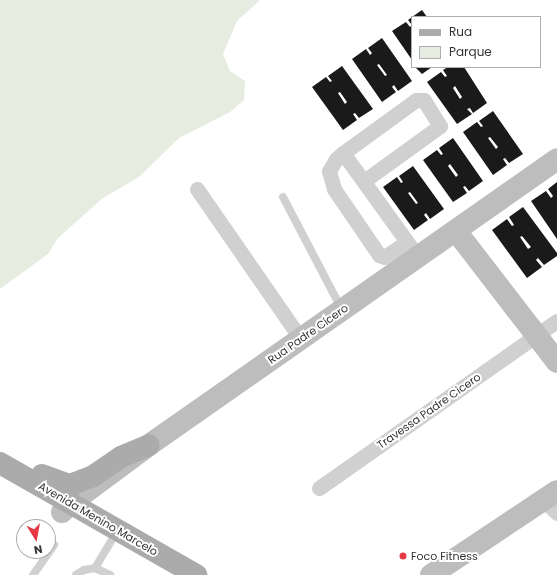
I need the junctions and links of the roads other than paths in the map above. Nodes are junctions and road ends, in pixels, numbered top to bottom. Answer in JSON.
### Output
{"nodes":[{"id":1,"x":343,"y":153,"type":"junction"},
{"id":2,"x":557,"y":159,"type":"edge"},
{"id":3,"x":364,"y":181,"type":"junction"},
{"id":4,"x":197,"y":189,"type":"dead end"},
{"id":5,"x":283,"y":197,"type":"dead end"},
{"id":6,"x":456,"y":231,"type":"junction"},
{"id":7,"x":412,"y":250,"type":"junction"},
{"id":8,"x":342,"y":310,"type":"junction"},
{"id":9,"x":557,"y":321,"type":"edge"},
{"id":10,"x":538,"y":334,"type":"junction"},
{"id":11,"x":301,"y":339,"type":"junction"},
{"id":12,"x":557,"y":362,"type":"edge"},
{"id":13,"x":149,"y":445,"type":"junction"},
{"id":14,"x":0,"y":451,"type":"edge"},
{"id":15,"x":0,"y":463,"type":"edge"},
{"id":16,"x":0,"y":478,"type":"edge"},
{"id":17,"x":319,"y":488,"type":"dead end"},
{"id":18,"x":552,"y":501,"type":"edge"},
{"id":19,"x":66,"y":507,"type":"junction"},
{"id":20,"x":112,"y":540,"type":"junction"},
{"id":21,"x":44,"y":559,"type":"edge"},
{"id":22,"x":95,"y":568,"type":"junction"},
{"id":23,"x":33,"y":575,"type":"edge"},
{"id":24,"x":76,"y":575,"type":"edge"},
{"id":25,"x":110,"y":575,"type":"edge"},
{"id":26,"x":173,"y":575,"type":"edge"},
{"id":27,"x":196,"y":575,"type":"edge"},
{"id":28,"x":431,"y":575,"type":"edge"}],
"edges":[{"from":1,"to":3,"type":"street"},
{"from":1,"to":3,"type":"street"},
{"from":1,"to":7,"type":"street"},
{"from":2,"to":6,"type":"street","name":"Rua Padre Cícero"},
{"from":3,"to":7,"type":"street"},
{"from":4,"to":11,"type":"street"},
{"from":5,"to":8,"type":"lane"},
{"from":6,"to":7,"type":"street","name":"Rua Padre Cícero"},
{"from":6,"to":10,"type":"street"},
{"from":7,"to":8,"type":"street","name":"Rua Padre Cícero"},
{"from":8,"to":11,"type":"street","name":"Rua Padre Cícero"},
{"from":9,"to":10,"type":"street","name":"Travessa Padre Cicero"},
{"from":10,"to":12,"type":"street"},
{"from":10,"to":17,"type":"street","name":"Travessa Padre Cicero"},
{"from":11,"to":13,"type":"street","name":"Rua Padre Cícero"},
{"from":13,"to":14,"type":"main road"},
{"from":13,"to":19,"type":"street","name":"Rua Padre Cícero"},
{"from":15,"to":19,"type":"main road","name":"Avenida Menino Marcelo"},
{"from":16,"to":19,"type":"main road","name":"Avenida Menino Marcelo"},
{"from":18,"to":28,"type":"street"},
{"from":19,"to":20,"type":"main road","name":"Avenida Menino Marcelo"},
{"from":19,"to":27,"type":"main road","name":"Avenida Menino Marcelo"},
{"from":20,"to":22,"type":"lane"},
{"from":20,"to":26,"type":"main road","name":"Avenida Menino Marcelo"},
{"from":21,"to":23,"type":"lane"},
{"from":22,"to":24,"type":"lane"},
{"from":22,"to":25,"type":"lane"}]}
